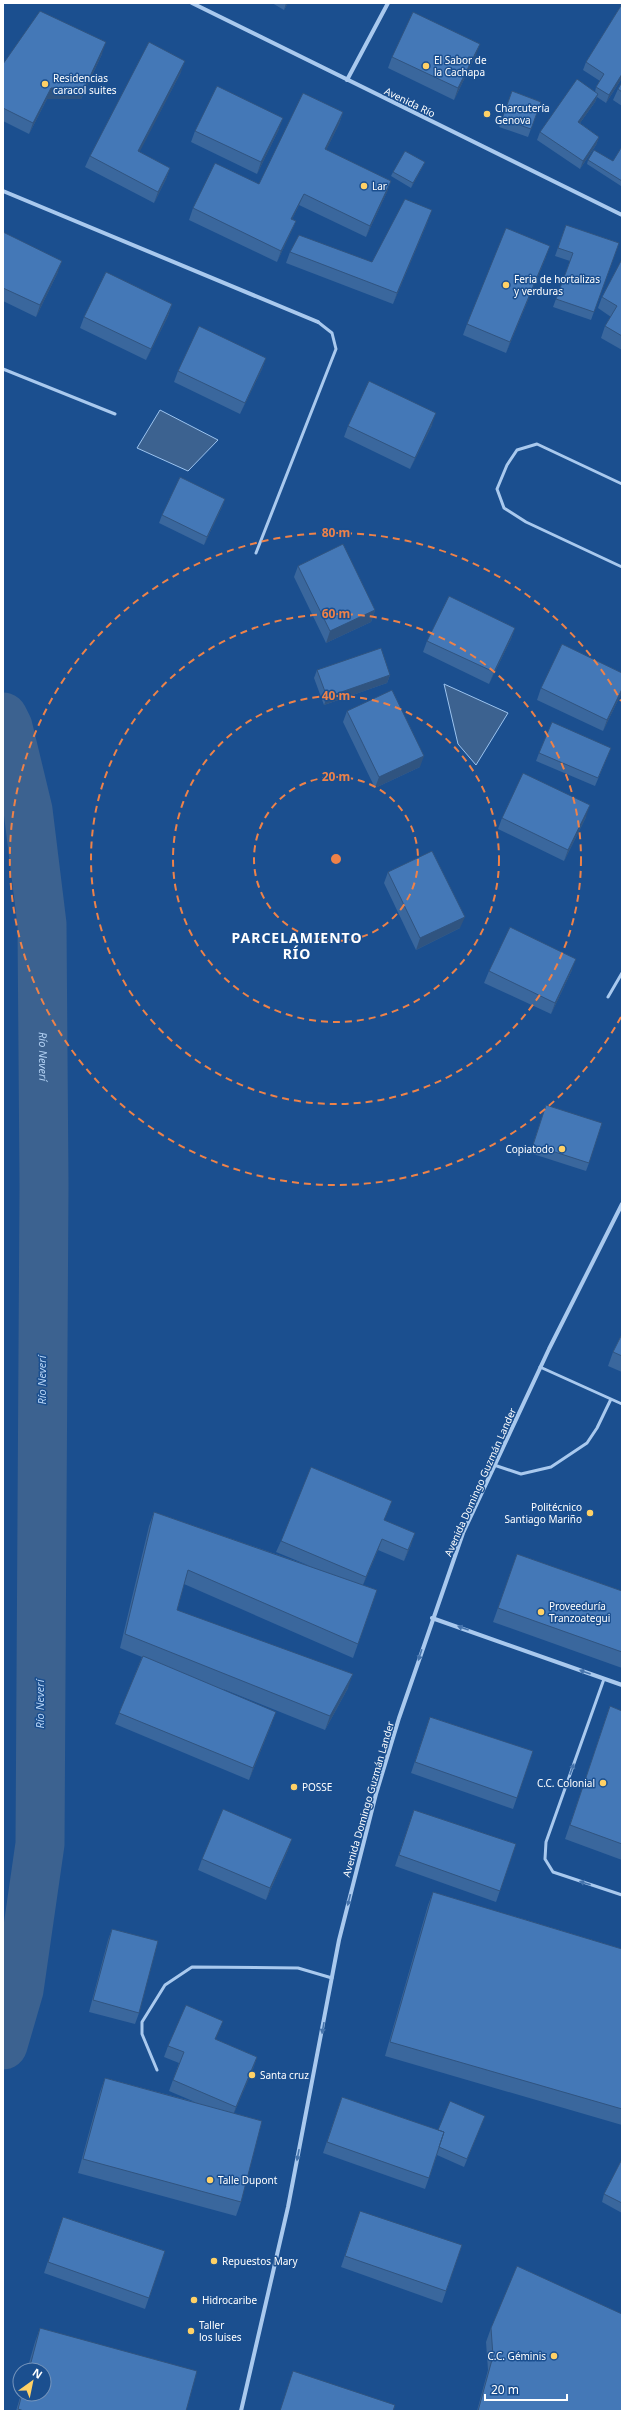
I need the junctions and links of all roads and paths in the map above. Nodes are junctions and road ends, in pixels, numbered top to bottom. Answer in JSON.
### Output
{"nodes":[{"id":1,"x":192,"y":3,"type":"edge"},
{"id":2,"x":388,"y":3,"type":"edge"},
{"id":3,"x":348,"y":80,"type":"junction"},
{"id":4,"x":3,"y":191,"type":"edge"},
{"id":5,"x":622,"y":214,"type":"edge"},
{"id":6,"x":318,"y":322,"type":"joint"},
{"id":7,"x":3,"y":369,"type":"edge"},
{"id":8,"x":115,"y":414,"type":"dead end"},
{"id":9,"x":622,"y":484,"type":"edge"},
{"id":10,"x":256,"y":553,"type":"dead end"},
{"id":11,"x":622,"y":567,"type":"edge"},
{"id":12,"x":622,"y":972,"type":"edge"},
{"id":13,"x":608,"y":997,"type":"dead end"},
{"id":14,"x":622,"y":1204,"type":"edge"},
{"id":15,"x":540,"y":1367,"type":"junction"},
{"id":16,"x":611,"y":1399,"type":"junction"},
{"id":17,"x":622,"y":1404,"type":"edge"},
{"id":18,"x":494,"y":1466,"type":"junction"},
{"id":19,"x":432,"y":1618,"type":"junction"},
{"id":20,"x":604,"y":1679,"type":"junction"},
{"id":21,"x":622,"y":1685,"type":"edge"},
{"id":22,"x":622,"y":1895,"type":"edge"},
{"id":23,"x":332,"y":1978,"type":"junction"},
{"id":24,"x":157,"y":2070,"type":"dead end"},
{"id":25,"x":241,"y":2411,"type":"edge"}],
"edges":[{"from":1,"to":3,"type":"street","name":"Avenida Río"},
{"from":2,"to":3,"type":"street"},
{"from":3,"to":5,"type":"street","name":"Avenida Río"},
{"from":4,"to":6,"type":"street"},
{"from":6,"to":10,"type":"lane"},
{"from":7,"to":8,"type":"lane"},
{"from":9,"to":11,"type":"lane"},
{"from":12,"to":13,"type":"lane"},
{"from":14,"to":15,"type":"street","name":"Avenida Domingo Guzmán Lander"},
{"from":15,"to":16,"type":"lane"},
{"from":15,"to":18,"type":"street","name":"Avenida Domingo Guzmán Lander"},
{"from":16,"to":17,"type":"lane"},
{"from":16,"to":18,"type":"lane"},
{"from":18,"to":19,"type":"street","name":"Avenida Domingo Guzmán Lander"},
{"from":20,"to":19,"type":"street","one_way":true},
{"from":19,"to":23,"type":"street","name":"Avenida Domingo Guzmán Lander","one_way":true},
{"from":20,"to":21,"type":"street"},
{"from":22,"to":20,"type":"lane","one_way":true},
{"from":23,"to":24,"type":"lane"},
{"from":23,"to":25,"type":"street","name":"Avenida Domingo Guzmán Lander","one_way":true}]}
